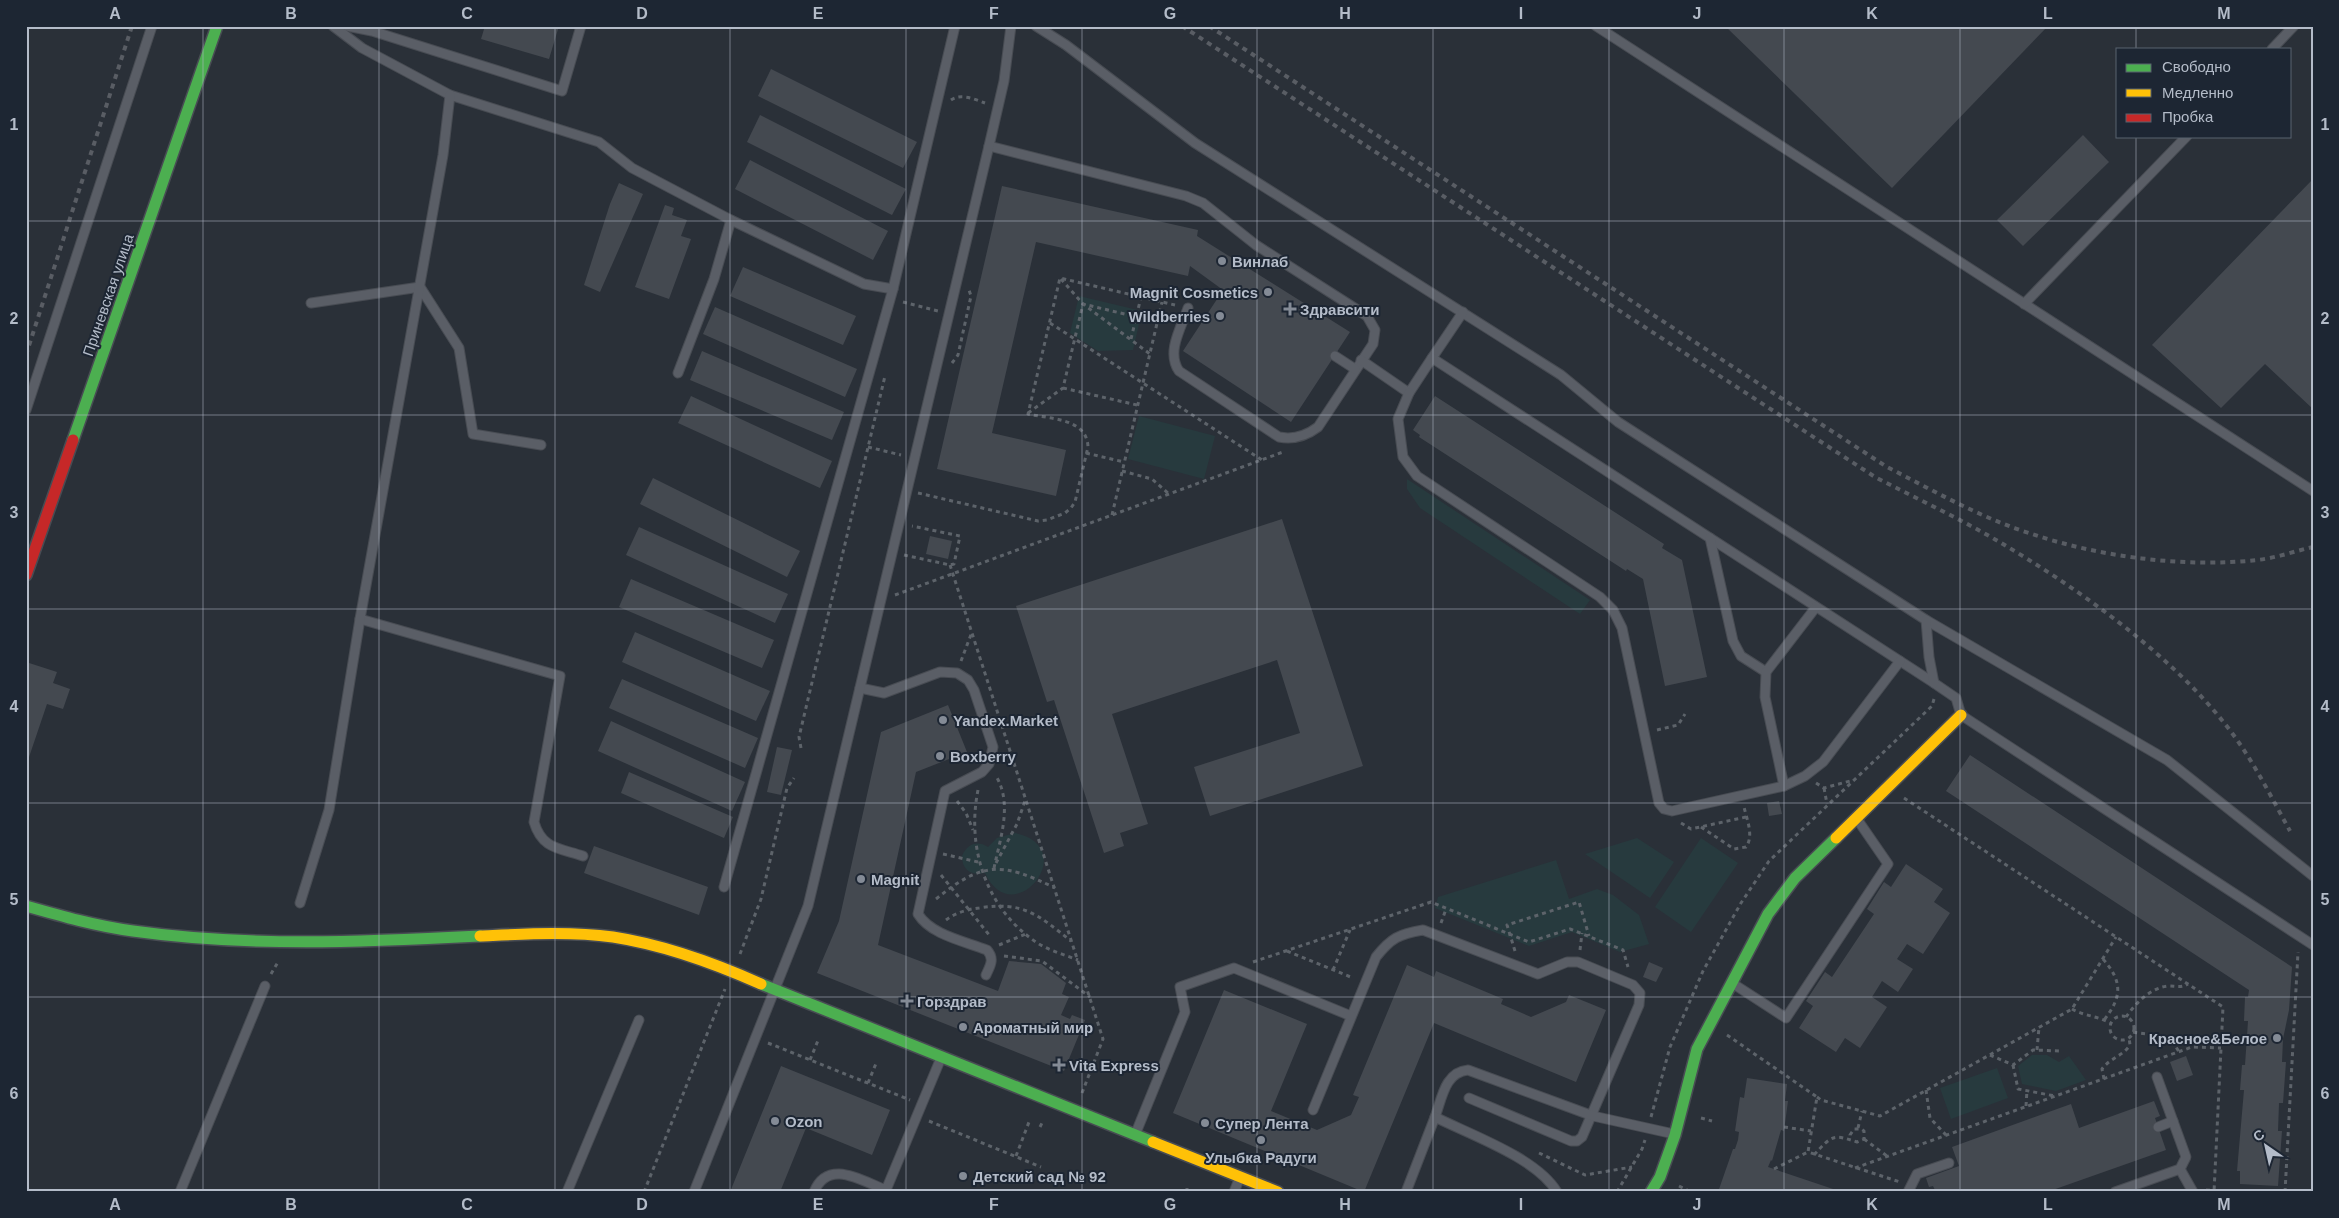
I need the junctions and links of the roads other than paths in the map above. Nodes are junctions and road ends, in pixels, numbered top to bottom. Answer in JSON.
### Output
{"nodes":[{"id":1,"x":152,"y":26,"type":"edge"},
{"id":2,"x":218,"y":26,"type":"edge"},
{"id":3,"x":333,"y":26,"type":"edge"},
{"id":4,"x":346,"y":26,"type":"edge"},
{"id":5,"x":582,"y":26,"type":"edge"},
{"id":6,"x":955,"y":26,"type":"edge"},
{"id":7,"x":1011,"y":26,"type":"edge"},
{"id":8,"x":1036,"y":26,"type":"edge"},
{"id":9,"x":1596,"y":26,"type":"edge"},
{"id":10,"x":2294,"y":26,"type":"edge"},
{"id":11,"x":2273,"y":48,"type":"edge"},
{"id":12,"x":450,"y":95,"type":"junction"},
{"id":13,"x":2185,"y":138,"type":"edge"},
{"id":14,"x":989,"y":146,"type":"junction"},
{"id":15,"x":731,"y":220,"type":"junction"},
{"id":16,"x":420,"y":287,"type":"junction"},
{"id":17,"x":893,"y":290,"type":"junction"},
{"id":18,"x":311,"y":303,"type":"dead end"},
{"id":19,"x":2024,"y":304,"type":"junction"},
{"id":20,"x":1188,"y":308,"type":"road end"},
{"id":21,"x":1463,"y":312,"type":"junction"},
{"id":22,"x":1335,"y":356,"type":"dead end"},
{"id":23,"x":1432,"y":358,"type":"junction"},
{"id":24,"x":1361,"y":360,"type":"junction"},
{"id":25,"x":1356,"y":369,"type":"junction"},
{"id":26,"x":678,"y":373,"type":"dead end"},
{"id":27,"x":1409,"y":393,"type":"junction"},
{"id":28,"x":26,"y":410,"type":"edge"},
{"id":29,"x":541,"y":445,"type":"dead end"},
{"id":30,"x":2313,"y":491,"type":"edge"},
{"id":31,"x":1710,"y":538,"type":"junction"},
{"id":32,"x":27,"y":571,"type":"edge"},
{"id":33,"x":1816,"y":607,"type":"junction"},
{"id":34,"x":360,"y":620,"type":"junction"},
{"id":35,"x":1926,"y":620,"type":"junction"},
{"id":36,"x":1900,"y":661,"type":"junction"},
{"id":37,"x":1766,"y":672,"type":"junction"},
{"id":38,"x":1934,"y":683,"type":"junction"},
{"id":39,"x":860,"y":688,"type":"junction"},
{"id":40,"x":1961,"y":716,"type":"junction"},
{"id":41,"x":1784,"y":786,"type":"junction"},
{"id":42,"x":1857,"y":818,"type":"junction"},
{"id":43,"x":582,"y":856,"type":"dead end"},
{"id":44,"x":2313,"y":876,"type":"edge"},
{"id":45,"x":724,"y":887,"type":"dead end"},
{"id":46,"x":300,"y":903,"type":"dead end"},
{"id":47,"x":26,"y":906,"type":"edge"},
{"id":48,"x":2313,"y":945,"type":"edge"},
{"id":49,"x":986,"y":975,"type":"dead end"},
{"id":50,"x":1732,"y":983,"type":"junction"},
{"id":51,"x":265,"y":986,"type":"road end"},
{"id":52,"x":775,"y":990,"type":"junction"},
{"id":53,"x":1351,"y":1016,"type":"junction"},
{"id":54,"x":639,"y":1020,"type":"dead end"},
{"id":55,"x":941,"y":1058,"type":"junction"},
{"id":56,"x":2157,"y":1077,"type":"dead end"},
{"id":57,"x":1468,"y":1098,"type":"dead end"},
{"id":58,"x":1313,"y":1110,"type":"dead end"},
{"id":59,"x":1593,"y":1116,"type":"junction"},
{"id":60,"x":1435,"y":1117,"type":"junction"},
{"id":61,"x":2173,"y":1121,"type":"junction"},
{"id":62,"x":2158,"y":1127,"type":"dead end"},
{"id":63,"x":1135,"y":1135,"type":"junction"},
{"id":64,"x":1674,"y":1135,"type":"junction"},
{"id":65,"x":1949,"y":1163,"type":"dead end"},
{"id":66,"x":2180,"y":1169,"type":"junction"},
{"id":67,"x":1240,"y":1176,"type":"junction"},
{"id":68,"x":1909,"y":1189,"type":"edge"},
{"id":69,"x":2192,"y":1190,"type":"edge"},
{"id":70,"x":2118,"y":1191,"type":"edge"},
{"id":71,"x":180,"y":1192,"type":"edge"},
{"id":72,"x":567,"y":1192,"type":"edge"},
{"id":73,"x":694,"y":1192,"type":"edge"},
{"id":74,"x":814,"y":1192,"type":"edge"},
{"id":75,"x":1234,"y":1192,"type":"edge"},
{"id":76,"x":1278,"y":1192,"type":"edge"},
{"id":77,"x":1406,"y":1192,"type":"edge"},
{"id":78,"x":1557,"y":1192,"type":"edge"},
{"id":79,"x":1651,"y":1192,"type":"edge"}],
"edges":[{"from":1,"to":28,"type":"lane"},
{"from":2,"to":32,"type":"street","name":"Приневская улица"},
{"from":3,"to":12,"type":"lane"},
{"from":4,"to":5,"type":"lane"},
{"from":6,"to":17,"type":"lane"},
{"from":7,"to":14,"type":"lane"},
{"from":8,"to":21,"type":"lane"},
{"from":9,"to":19,"type":"lane"},
{"from":10,"to":11,"type":"lane"},
{"from":12,"to":15,"type":"lane"},
{"from":12,"to":16,"type":"lane"},
{"from":13,"to":19,"type":"lane"},
{"from":14,"to":24,"type":"lane"},
{"from":14,"to":39,"type":"lane"},
{"from":15,"to":17,"type":"lane"},
{"from":15,"to":26,"type":"lane"},
{"from":16,"to":18,"type":"lane"},
{"from":16,"to":29,"type":"lane"},
{"from":16,"to":34,"type":"lane"},
{"from":17,"to":45,"type":"lane"},
{"from":19,"to":30,"type":"lane"},
{"from":20,"to":25,"type":"lane"},
{"from":21,"to":23,"type":"lane"},
{"from":21,"to":35,"type":"lane"},
{"from":22,"to":25,"type":"lane"},
{"from":23,"to":27,"type":"lane"},
{"from":23,"to":31,"type":"lane"},
{"from":24,"to":25,"type":"lane"},
{"from":24,"to":27,"type":"lane"},
{"from":27,"to":41,"type":"lane"},
{"from":31,"to":33,"type":"lane"},
{"from":31,"to":37,"type":"lane"},
{"from":33,"to":36,"type":"lane"},
{"from":33,"to":37,"type":"lane"},
{"from":34,"to":43,"type":"lane"},
{"from":34,"to":46,"type":"lane"},
{"from":35,"to":38,"type":"lane"},
{"from":35,"to":44,"type":"lane"},
{"from":36,"to":38,"type":"lane"},
{"from":36,"to":41,"type":"lane"},
{"from":37,"to":41,"type":"lane"},
{"from":38,"to":40,"type":"lane"},
{"from":39,"to":49,"type":"lane"},
{"from":39,"to":52,"type":"lane"},
{"from":40,"to":42,"type":"street"},
{"from":40,"to":48,"type":"lane"},
{"from":42,"to":50,"type":"street"},
{"from":42,"to":50,"type":"lane"},
{"from":47,"to":52,"type":"street"},
{"from":50,"to":64,"type":"street"},
{"from":51,"to":71,"type":"lane"},
{"from":52,"to":55,"type":"street"},
{"from":52,"to":73,"type":"lane"},
{"from":53,"to":58,"type":"lane"},
{"from":53,"to":59,"type":"lane"},
{"from":53,"to":63,"type":"lane"},
{"from":54,"to":72,"type":"lane"},
{"from":55,"to":63,"type":"street"},
{"from":55,"to":74,"type":"lane"},
{"from":56,"to":61,"type":"lane"},
{"from":57,"to":59,"type":"lane"},
{"from":59,"to":60,"type":"lane"},
{"from":59,"to":64,"type":"lane"},
{"from":60,"to":77,"type":"lane"},
{"from":60,"to":78,"type":"lane"},
{"from":61,"to":62,"type":"lane"},
{"from":61,"to":66,"type":"lane"},
{"from":63,"to":67,"type":"street"},
{"from":64,"to":79,"type":"street"},
{"from":65,"to":68,"type":"lane"},
{"from":66,"to":69,"type":"lane"},
{"from":66,"to":70,"type":"lane"},
{"from":67,"to":75,"type":"lane"},
{"from":67,"to":76,"type":"street"}]}
